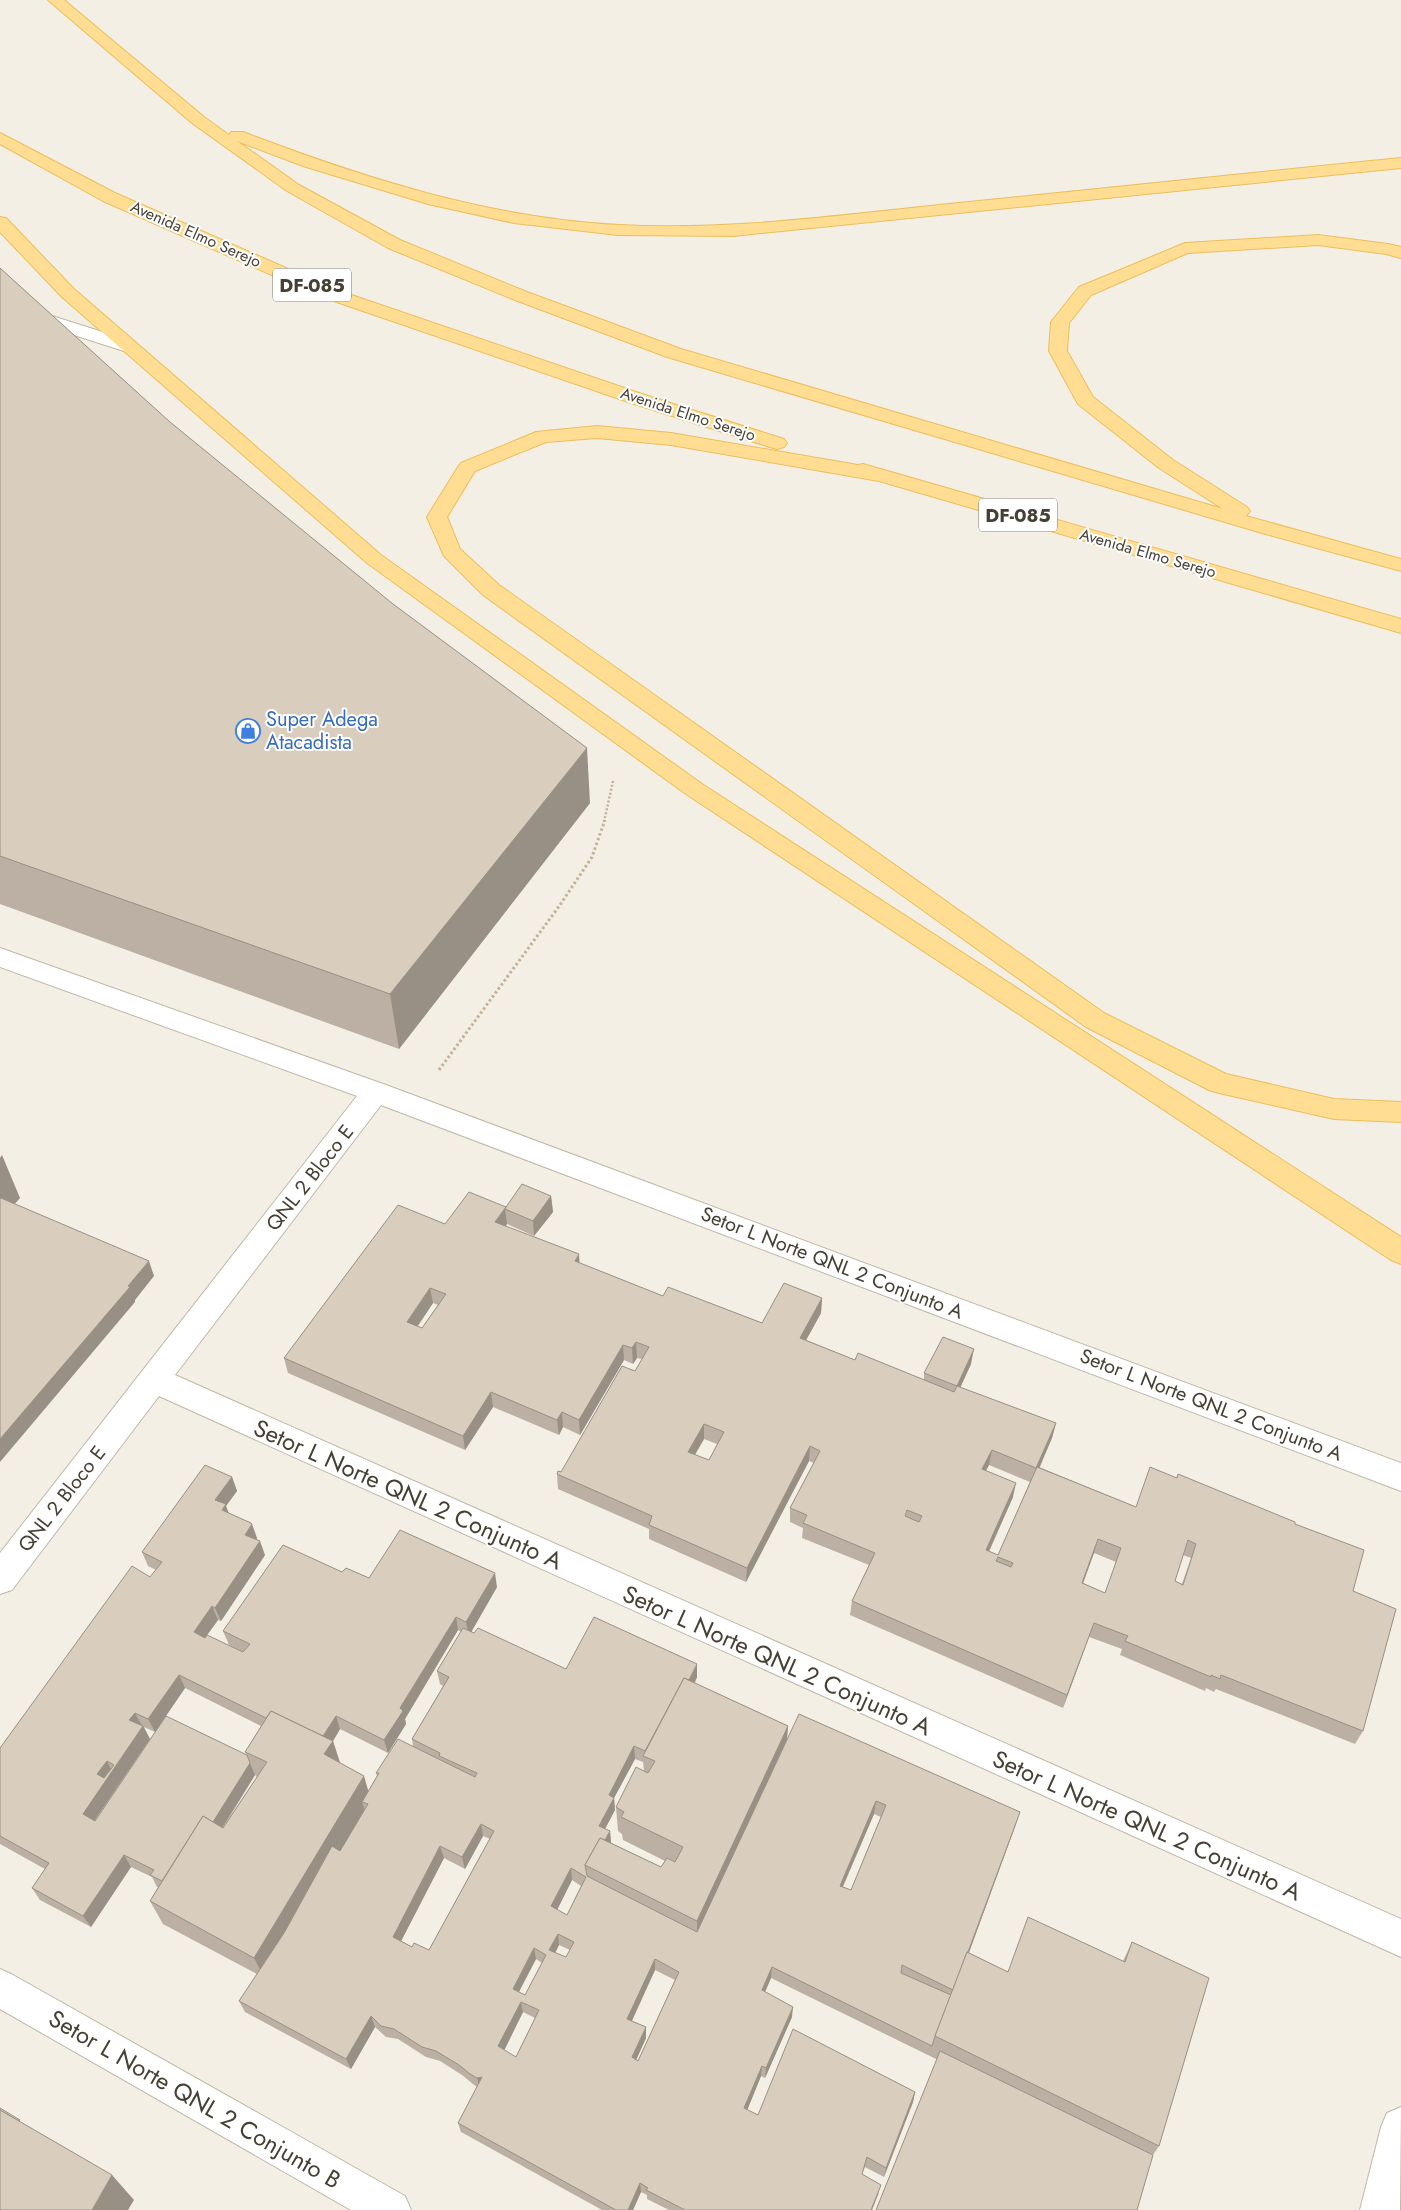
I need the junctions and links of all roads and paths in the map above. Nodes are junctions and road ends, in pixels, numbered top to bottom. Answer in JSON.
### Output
{"nodes":[{"id":1,"x":55,"y":0,"type":"edge"},
{"id":2,"x":198,"y":120,"type":"junction"},
{"id":3,"x":0,"y":138,"type":"edge"},
{"id":4,"x":1401,"y":163,"type":"edge"},
{"id":5,"x":0,"y":222,"type":"edge"},
{"id":6,"x":1401,"y":253,"type":"edge"},
{"id":7,"x":0,"y":309,"type":"edge"},
{"id":8,"x":127,"y":346,"type":"junction"},
{"id":9,"x":879,"y":475,"type":"junction"},
{"id":10,"x":1269,"y":529,"type":"junction"},
{"id":11,"x":1401,"y":565,"type":"edge"},
{"id":12,"x":1401,"y":626,"type":"edge"},
{"id":13,"x":621,"y":736,"type":"junction"},
{"id":14,"x":0,"y":957,"type":"edge"},
{"id":15,"x":376,"y":1092,"type":"junction"},
{"id":16,"x":413,"y":1106,"type":"junction"},
{"id":17,"x":1401,"y":1112,"type":"edge"},
{"id":18,"x":1401,"y":1252,"type":"edge"},
{"id":19,"x":154,"y":1380,"type":"junction"},
{"id":20,"x":1401,"y":1476,"type":"edge"},
{"id":21,"x":0,"y":1580,"type":"edge"},
{"id":22,"x":1401,"y":1938,"type":"edge"},
{"id":23,"x":0,"y":1988,"type":"edge"},
{"id":24,"x":1401,"y":2127,"type":"edge"},
{"id":25,"x":391,"y":2210,"type":"edge"},
{"id":26,"x":1380,"y":2210,"type":"edge"}],
"edges":[{"from":1,"to":2,"type":"main road"},
{"from":2,"to":4,"type":"main road"},
{"from":2,"to":10,"type":"main road"},
{"from":3,"to":9,"type":"main road","name":"Avenida Elmo Serejo","number":"DF-085"},
{"from":5,"to":8,"type":"main road"},
{"from":6,"to":10,"type":"main road"},
{"from":7,"to":8,"type":"street"},
{"from":8,"to":13,"type":"main road"},
{"from":9,"to":12,"type":"main road","name":"Avenida Elmo Serejo","number":"DF-085"},
{"from":9,"to":17,"type":"main road"},
{"from":10,"to":11,"type":"main road"},
{"from":13,"to":16,"type":"path"},
{"from":13,"to":18,"type":"main road"},
{"from":14,"to":15,"type":"street"},
{"from":15,"to":16,"type":"street","name":"Setor L Norte QNL 2 Conjunto A"},
{"from":15,"to":19,"type":"street","name":"QNL 2 Bloco E"},
{"from":16,"to":20,"type":"street","name":"Setor L Norte QNL 2 Conjunto A"},
{"from":19,"to":21,"type":"street","name":"QNL 2 Bloco E"},
{"from":19,"to":22,"type":"street","name":"Setor L Norte QNL 2 Conjunto A"},
{"from":23,"to":25,"type":"street","name":"Setor L Norte QNL 2 Conjunto B"},
{"from":24,"to":26,"type":"street"}]}
